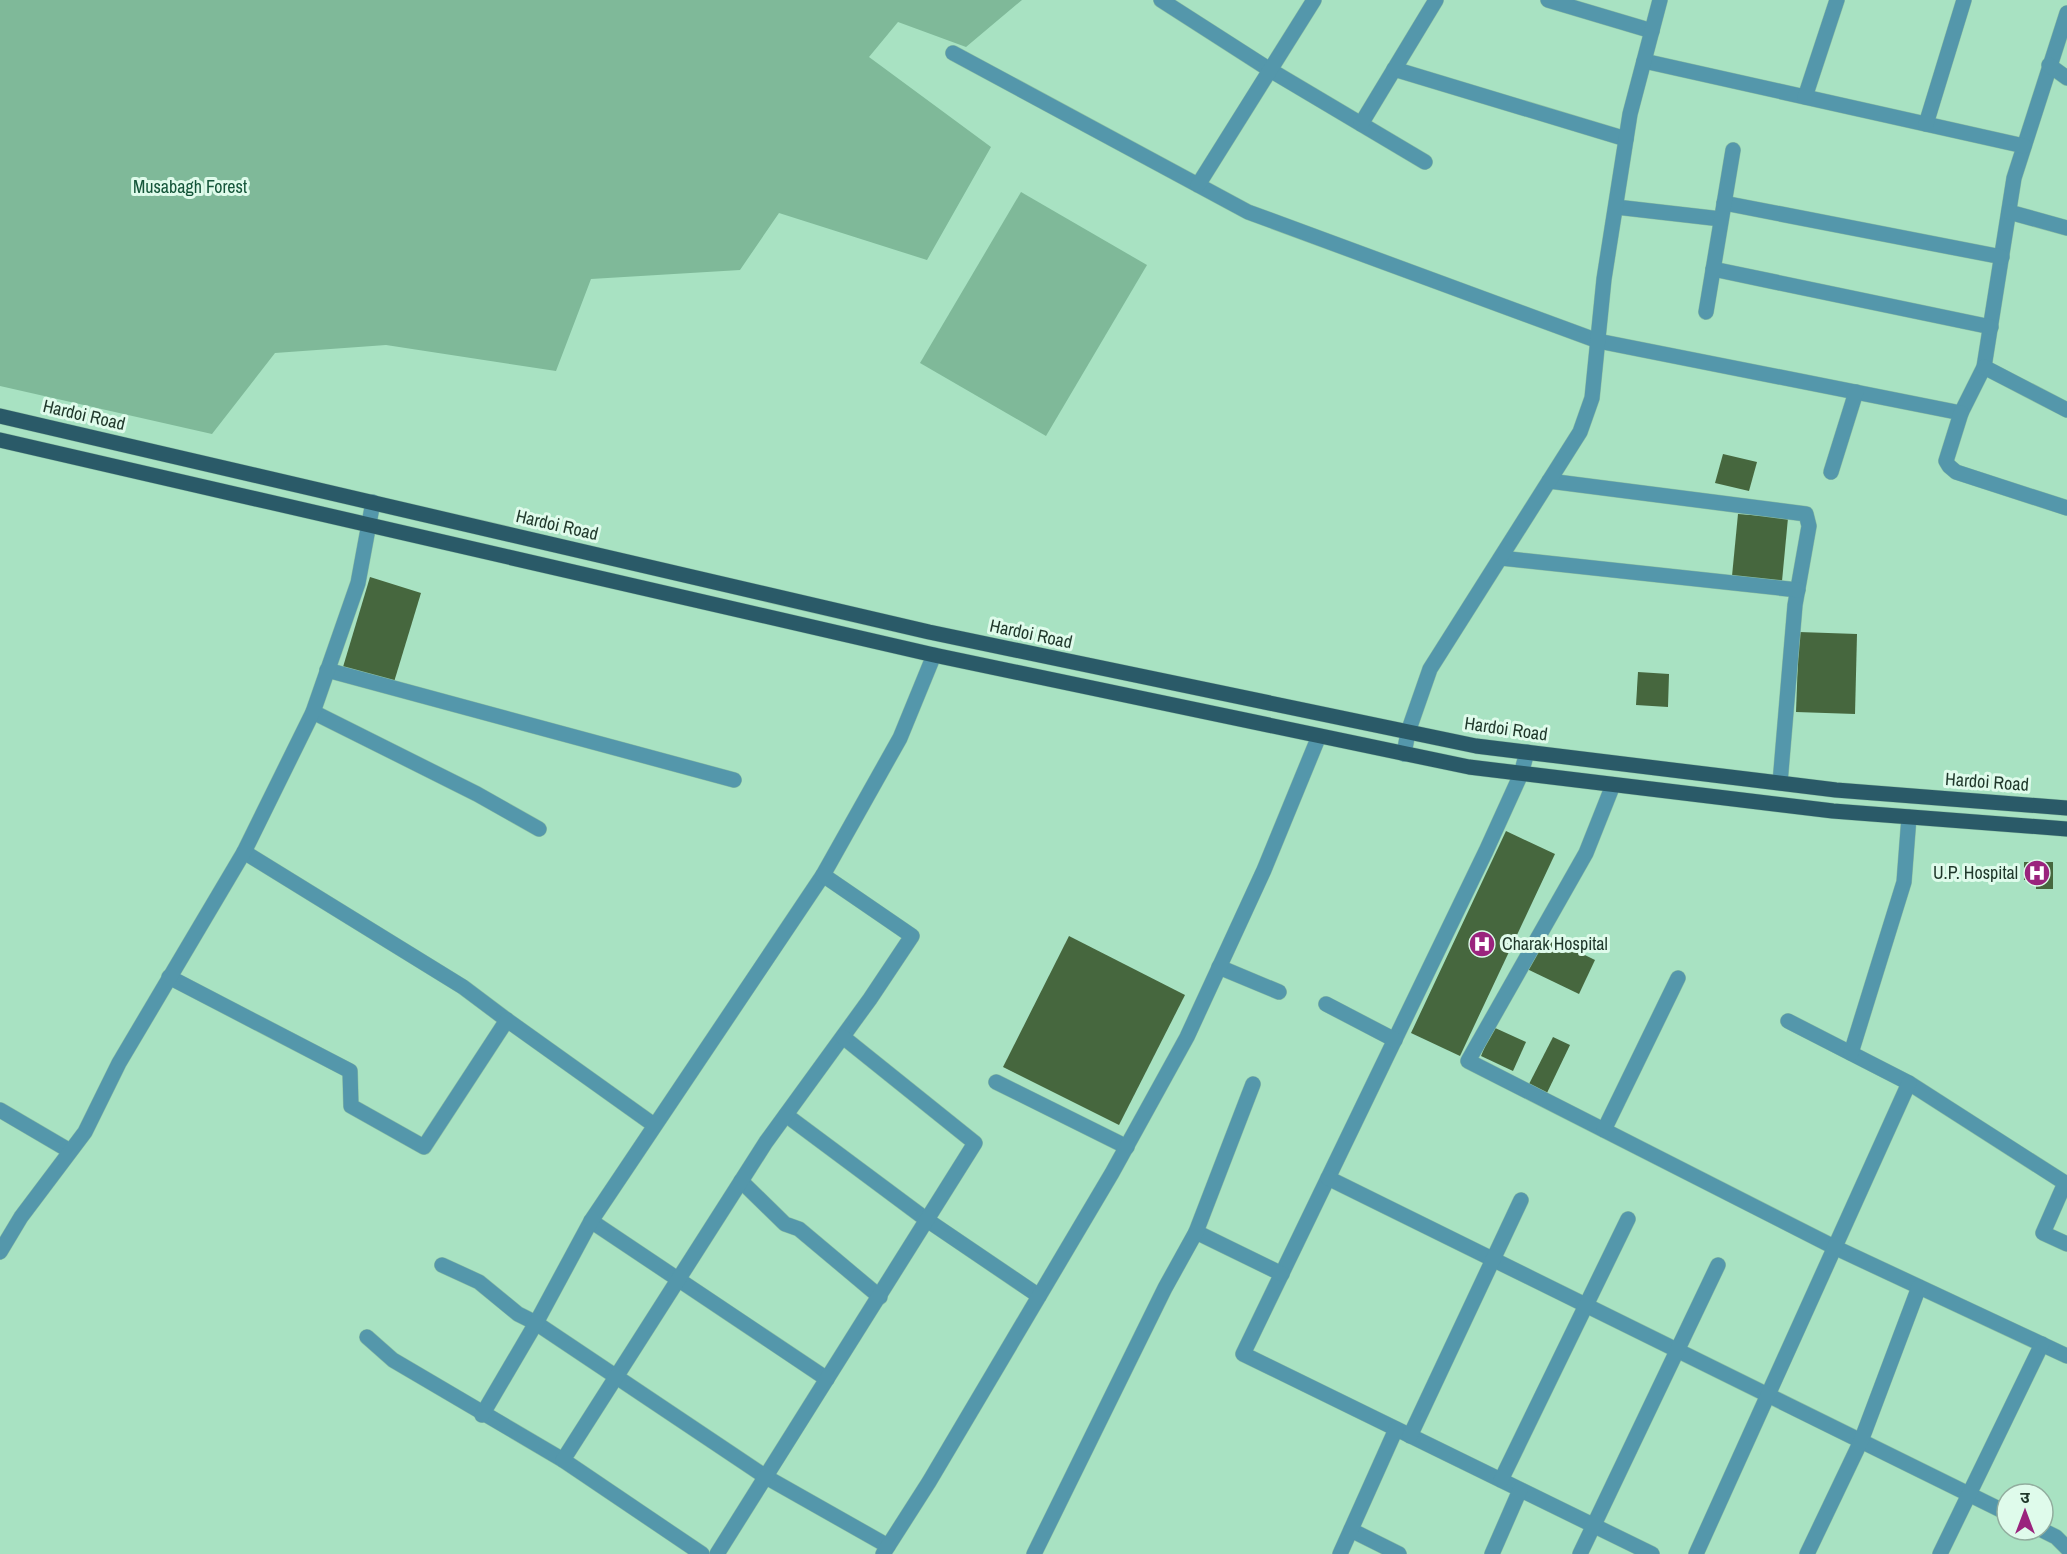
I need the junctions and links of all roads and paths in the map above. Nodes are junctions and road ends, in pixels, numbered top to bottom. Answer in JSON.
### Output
{"nodes":[{"id":1,"x":1161,"y":0,"type":"edge"},
{"id":2,"x":1314,"y":0,"type":"edge"},
{"id":3,"x":1436,"y":0,"type":"edge"},
{"id":4,"x":1548,"y":0,"type":"edge"},
{"id":5,"x":1660,"y":0,"type":"edge"},
{"id":6,"x":1837,"y":0,"type":"edge"},
{"id":7,"x":1964,"y":0,"type":"edge"},
{"id":8,"x":2067,"y":13,"type":"edge"},
{"id":9,"x":1652,"y":31,"type":"junction"},
{"id":10,"x":952,"y":53,"type":"dead end"},
{"id":11,"x":1644,"y":61,"type":"junction"},
{"id":12,"x":2049,"y":65,"type":"junction"},
{"id":13,"x":1394,"y":69,"type":"junction"},
{"id":14,"x":1270,"y":70,"type":"junction"},
{"id":15,"x":2067,"y":78,"type":"edge"},
{"id":16,"x":1805,"y":97,"type":"junction"},
{"id":17,"x":1361,"y":124,"type":"junction"},
{"id":18,"x":1926,"y":124,"type":"junction"},
{"id":19,"x":1626,"y":140,"type":"junction"},
{"id":20,"x":2024,"y":146,"type":"junction"},
{"id":21,"x":1733,"y":150,"type":"dead end"},
{"id":22,"x":1425,"y":162,"type":"dead end"},
{"id":23,"x":1198,"y":185,"type":"junction"},
{"id":24,"x":1724,"y":203,"type":"junction"},
{"id":25,"x":1616,"y":207,"type":"junction"},
{"id":26,"x":2008,"y":212,"type":"junction"},
{"id":27,"x":1721,"y":219,"type":"junction"},
{"id":28,"x":2067,"y":228,"type":"edge"},
{"id":29,"x":2002,"y":256,"type":"junction"},
{"id":30,"x":1713,"y":269,"type":"junction"},
{"id":31,"x":1706,"y":312,"type":"dead end"},
{"id":32,"x":1991,"y":327,"type":"junction"},
{"id":33,"x":1598,"y":341,"type":"junction"},
{"id":34,"x":1984,"y":367,"type":"junction"},
{"id":35,"x":1857,"y":392,"type":"junction"},
{"id":36,"x":2067,"y":410,"type":"edge"},
{"id":37,"x":1961,"y":413,"type":"junction"},
{"id":38,"x":0,"y":416,"type":"edge"},
{"id":39,"x":42,"y":425,"type":"junction"},
{"id":40,"x":0,"y":440,"type":"edge"},
{"id":41,"x":37,"y":448,"type":"junction"},
{"id":42,"x":1831,"y":472,"type":"dead end"},
{"id":43,"x":1549,"y":481,"type":"junction"},
{"id":44,"x":373,"y":502,"type":"junction"},
{"id":45,"x":2067,"y":508,"type":"edge"},
{"id":46,"x":369,"y":525,"type":"junction"},
{"id":47,"x":1501,"y":558,"type":"junction"},
{"id":48,"x":1798,"y":590,"type":"junction"},
{"id":49,"x":981,"y":643,"type":"junction"},
{"id":50,"x":934,"y":655,"type":"junction"},
{"id":51,"x":977,"y":664,"type":"junction"},
{"id":52,"x":327,"y":670,"type":"junction"},
{"id":53,"x":313,"y":712,"type":"junction"},
{"id":54,"x":1408,"y":732,"type":"junction"},
{"id":55,"x":1319,"y":736,"type":"junction"},
{"id":56,"x":1527,"y":752,"type":"junction"},
{"id":57,"x":1404,"y":754,"type":"junction"},
{"id":58,"x":1521,"y":774,"type":"junction"},
{"id":59,"x":734,"y":780,"type":"dead end"},
{"id":60,"x":1780,"y":783,"type":"junction"},
{"id":61,"x":1613,"y":785,"type":"junction"},
{"id":62,"x":2067,"y":808,"type":"edge"},
{"id":63,"x":1909,"y":817,"type":"junction"},
{"id":64,"x":539,"y":829,"type":"dead end"},
{"id":65,"x":2067,"y":829,"type":"edge"},
{"id":66,"x":244,"y":852,"type":"junction"},
{"id":67,"x":823,"y":875,"type":"junction"},
{"id":68,"x":1219,"y":967,"type":"junction"},
{"id":69,"x":169,"y":977,"type":"junction"},
{"id":70,"x":1678,"y":978,"type":"dead end"},
{"id":71,"x":1279,"y":992,"type":"dead end"},
{"id":72,"x":1326,"y":1004,"type":"dead end"},
{"id":73,"x":507,"y":1020,"type":"junction"},
{"id":74,"x":1788,"y":1021,"type":"dead end"},
{"id":75,"x":843,"y":1037,"type":"junction"},
{"id":76,"x":1395,"y":1040,"type":"junction"},
{"id":77,"x":1851,"y":1053,"type":"junction"},
{"id":78,"x":996,"y":1082,"type":"dead end"},
{"id":79,"x":1909,"y":1083,"type":"junction"},
{"id":80,"x":1253,"y":1084,"type":"dead end"},
{"id":81,"x":0,"y":1110,"type":"edge"},
{"id":82,"x":786,"y":1114,"type":"junction"},
{"id":83,"x":654,"y":1125,"type":"junction"},
{"id":84,"x":1604,"y":1130,"type":"junction"},
{"id":85,"x":1126,"y":1147,"type":"junction"},
{"id":86,"x":70,"y":1152,"type":"junction"},
{"id":87,"x":1328,"y":1178,"type":"junction"},
{"id":88,"x":741,"y":1181,"type":"junction"},
{"id":89,"x":1521,"y":1200,"type":"dead end"},
{"id":90,"x":927,"y":1220,"type":"junction"},
{"id":91,"x":1628,"y":1220,"type":"dead end"},
{"id":92,"x":591,"y":1221,"type":"junction"},
{"id":93,"x":1196,"y":1232,"type":"junction"},
{"id":94,"x":5,"y":1233,"type":"edge"},
{"id":95,"x":2067,"y":1244,"type":"edge"},
{"id":96,"x":1834,"y":1246,"type":"junction"},
{"id":97,"x":0,"y":1252,"type":"edge"},
{"id":98,"x":1492,"y":1259,"type":"junction"},
{"id":99,"x":442,"y":1264,"type":"dead end"},
{"id":100,"x":1718,"y":1265,"type":"dead end"},
{"id":101,"x":1282,"y":1274,"type":"junction"},
{"id":102,"x":679,"y":1279,"type":"junction"},
{"id":103,"x":1919,"y":1287,"type":"junction"},
{"id":104,"x":1039,"y":1296,"type":"junction"},
{"id":105,"x":880,"y":1297,"type":"junction"},
{"id":106,"x":1586,"y":1305,"type":"junction"},
{"id":107,"x":536,"y":1323,"type":"junction"},
{"id":108,"x":367,"y":1338,"type":"dead end"},
{"id":109,"x":2042,"y":1344,"type":"junction"},
{"id":110,"x":1677,"y":1350,"type":"junction"},
{"id":111,"x":2067,"y":1356,"type":"edge"},
{"id":112,"x":617,"y":1376,"type":"junction"},
{"id":113,"x":827,"y":1379,"type":"junction"},
{"id":114,"x":1768,"y":1394,"type":"junction"},
{"id":115,"x":482,"y":1414,"type":"junction"},
{"id":116,"x":1403,"y":1432,"type":"junction"},
{"id":117,"x":1862,"y":1441,"type":"junction"},
{"id":118,"x":563,"y":1460,"type":"junction"},
{"id":119,"x":766,"y":1477,"type":"junction"},
{"id":120,"x":1501,"y":1480,"type":"junction"},
{"id":121,"x":1520,"y":1490,"type":"junction"},
{"id":122,"x":1968,"y":1494,"type":"junction"},
{"id":123,"x":1995,"y":1507,"type":"edge"},
{"id":124,"x":1592,"y":1525,"type":"junction"},
{"id":125,"x":1351,"y":1530,"type":"junction"},
{"id":126,"x":2055,"y":1536,"type":"edge"},
{"id":127,"x":2067,"y":1548,"type":"edge"},
{"id":128,"x":886,"y":1550,"type":"edge"},
{"id":129,"x":702,"y":1554,"type":"edge"},
{"id":130,"x":717,"y":1554,"type":"edge"},
{"id":131,"x":1034,"y":1554,"type":"edge"},
{"id":132,"x":1340,"y":1554,"type":"edge"},
{"id":133,"x":1400,"y":1554,"type":"edge"},
{"id":134,"x":1492,"y":1554,"type":"edge"},
{"id":135,"x":1580,"y":1554,"type":"edge"},
{"id":136,"x":1652,"y":1554,"type":"edge"},
{"id":137,"x":1696,"y":1554,"type":"edge"},
{"id":138,"x":1807,"y":1554,"type":"edge"},
{"id":139,"x":1940,"y":1554,"type":"edge"}],
"edges":[{"from":1,"to":14,"type":"street"},
{"from":2,"to":14,"type":"street"},
{"from":3,"to":13,"type":"street"},
{"from":4,"to":9,"type":"street"},
{"from":5,"to":9,"type":"street"},
{"from":6,"to":16,"type":"street"},
{"from":7,"to":18,"type":"street"},
{"from":8,"to":12,"type":"street"},
{"from":9,"to":11,"type":"street"},
{"from":10,"to":23,"type":"street"},
{"from":11,"to":16,"type":"street"},
{"from":11,"to":19,"type":"street"},
{"from":12,"to":15,"type":"street"},
{"from":12,"to":20,"type":"street"},
{"from":13,"to":17,"type":"street"},
{"from":13,"to":19,"type":"street"},
{"from":14,"to":17,"type":"street"},
{"from":14,"to":23,"type":"street"},
{"from":16,"to":18,"type":"street"},
{"from":17,"to":22,"type":"street"},
{"from":18,"to":20,"type":"street"},
{"from":19,"to":25,"type":"street"},
{"from":20,"to":26,"type":"street"},
{"from":21,"to":24,"type":"street"},
{"from":23,"to":33,"type":"street"},
{"from":24,"to":27,"type":"street"},
{"from":24,"to":29,"type":"street"},
{"from":25,"to":27,"type":"street"},
{"from":25,"to":33,"type":"street"},
{"from":26,"to":28,"type":"street"},
{"from":26,"to":29,"type":"street"},
{"from":27,"to":30,"type":"street"},
{"from":29,"to":32,"type":"street"},
{"from":30,"to":31,"type":"street"},
{"from":30,"to":32,"type":"street"},
{"from":32,"to":34,"type":"street"},
{"from":33,"to":35,"type":"street"},
{"from":33,"to":43,"type":"street"},
{"from":34,"to":36,"type":"street"},
{"from":34,"to":37,"type":"street"},
{"from":35,"to":37,"type":"street"},
{"from":35,"to":42,"type":"street"},
{"from":37,"to":45,"type":"street"},
{"from":38,"to":39,"type":"main road","name":"Hardoi Road"},
{"from":39,"to":41,"type":"main road"},
{"from":39,"to":44,"type":"main road","name":"Hardoi Road"},
{"from":40,"to":41,"type":"main road"},
{"from":41,"to":46,"type":"main road"},
{"from":43,"to":47,"type":"street"},
{"from":43,"to":48,"type":"street"},
{"from":44,"to":46,"type":"street"},
{"from":44,"to":49,"type":"main road","name":"Hardoi Road"},
{"from":46,"to":50,"type":"main road"},
{"from":46,"to":52,"type":"street"},
{"from":47,"to":48,"type":"street"},
{"from":47,"to":54,"type":"street"},
{"from":48,"to":60,"type":"street"},
{"from":49,"to":51,"type":"main road"},
{"from":49,"to":54,"type":"main road","name":"Hardoi Road"},
{"from":50,"to":51,"type":"main road"},
{"from":50,"to":67,"type":"street"},
{"from":51,"to":55,"type":"main road"},
{"from":52,"to":53,"type":"street"},
{"from":52,"to":59,"type":"street"},
{"from":53,"to":64,"type":"street"},
{"from":53,"to":66,"type":"street"},
{"from":54,"to":56,"type":"main road","name":"Hardoi Road"},
{"from":54,"to":57,"type":"street"},
{"from":55,"to":57,"type":"main road"},
{"from":55,"to":68,"type":"street"},
{"from":56,"to":58,"type":"street"},
{"from":56,"to":60,"type":"main road","name":"Hardoi Road"},
{"from":57,"to":58,"type":"main road"},
{"from":58,"to":61,"type":"main road"},
{"from":58,"to":76,"type":"street"},
{"from":60,"to":62,"type":"main road","name":"Hardoi Road"},
{"from":61,"to":63,"type":"main road"},
{"from":61,"to":84,"type":"street"},
{"from":63,"to":65,"type":"main road"},
{"from":63,"to":77,"type":"street"},
{"from":66,"to":69,"type":"street"},
{"from":66,"to":73,"type":"street"},
{"from":67,"to":75,"type":"street"},
{"from":67,"to":83,"type":"street"},
{"from":68,"to":71,"type":"street"},
{"from":68,"to":85,"type":"street"},
{"from":69,"to":73,"type":"street"},
{"from":69,"to":86,"type":"street"},
{"from":70,"to":84,"type":"street"},
{"from":72,"to":76,"type":"street"},
{"from":73,"to":83,"type":"street"},
{"from":74,"to":77,"type":"street"},
{"from":75,"to":82,"type":"street"},
{"from":75,"to":90,"type":"street"},
{"from":76,"to":87,"type":"street"},
{"from":77,"to":79,"type":"street"},
{"from":78,"to":85,"type":"street"},
{"from":79,"to":95,"type":"street"},
{"from":79,"to":96,"type":"street"},
{"from":80,"to":93,"type":"street"},
{"from":81,"to":86,"type":"street"},
{"from":82,"to":88,"type":"street"},
{"from":82,"to":90,"type":"street"},
{"from":83,"to":92,"type":"street"},
{"from":84,"to":96,"type":"street"},
{"from":85,"to":104,"type":"street"},
{"from":86,"to":94,"type":"street"},
{"from":87,"to":98,"type":"street"},
{"from":87,"to":101,"type":"street"},
{"from":88,"to":102,"type":"street"},
{"from":88,"to":105,"type":"street"},
{"from":89,"to":98,"type":"street"},
{"from":90,"to":104,"type":"street"},
{"from":90,"to":105,"type":"street"},
{"from":91,"to":106,"type":"street"},
{"from":92,"to":102,"type":"street"},
{"from":92,"to":107,"type":"street"},
{"from":93,"to":101,"type":"street"},
{"from":93,"to":131,"type":"street"},
{"from":94,"to":97,"type":"street"},
{"from":96,"to":103,"type":"street"},
{"from":96,"to":114,"type":"street"},
{"from":98,"to":106,"type":"street"},
{"from":98,"to":116,"type":"street"},
{"from":99,"to":107,"type":"street"},
{"from":100,"to":110,"type":"street"},
{"from":101,"to":116,"type":"street"},
{"from":102,"to":112,"type":"street"},
{"from":102,"to":113,"type":"street"},
{"from":103,"to":109,"type":"street"},
{"from":103,"to":117,"type":"street"},
{"from":104,"to":128,"type":"street"},
{"from":105,"to":113,"type":"street"},
{"from":106,"to":110,"type":"street"},
{"from":106,"to":120,"type":"street"},
{"from":107,"to":112,"type":"street"},
{"from":107,"to":115,"type":"street"},
{"from":108,"to":115,"type":"street"},
{"from":109,"to":111,"type":"street"},
{"from":109,"to":122,"type":"street"},
{"from":110,"to":114,"type":"street"},
{"from":110,"to":124,"type":"street"},
{"from":112,"to":118,"type":"street"},
{"from":112,"to":119,"type":"street"},
{"from":113,"to":119,"type":"street"},
{"from":114,"to":117,"type":"street"},
{"from":114,"to":137,"type":"street"},
{"from":115,"to":118,"type":"street"},
{"from":116,"to":120,"type":"street"},
{"from":116,"to":125,"type":"street"},
{"from":117,"to":122,"type":"street"},
{"from":117,"to":138,"type":"street"},
{"from":118,"to":129,"type":"street"},
{"from":119,"to":128,"type":"street"},
{"from":119,"to":130,"type":"street"},
{"from":120,"to":121,"type":"street"},
{"from":121,"to":124,"type":"street"},
{"from":121,"to":134,"type":"street"},
{"from":122,"to":123,"type":"street"},
{"from":122,"to":139,"type":"street"},
{"from":124,"to":135,"type":"street"},
{"from":124,"to":136,"type":"street"},
{"from":125,"to":132,"type":"street"},
{"from":125,"to":133,"type":"street"},
{"from":126,"to":127,"type":"street"}]}
